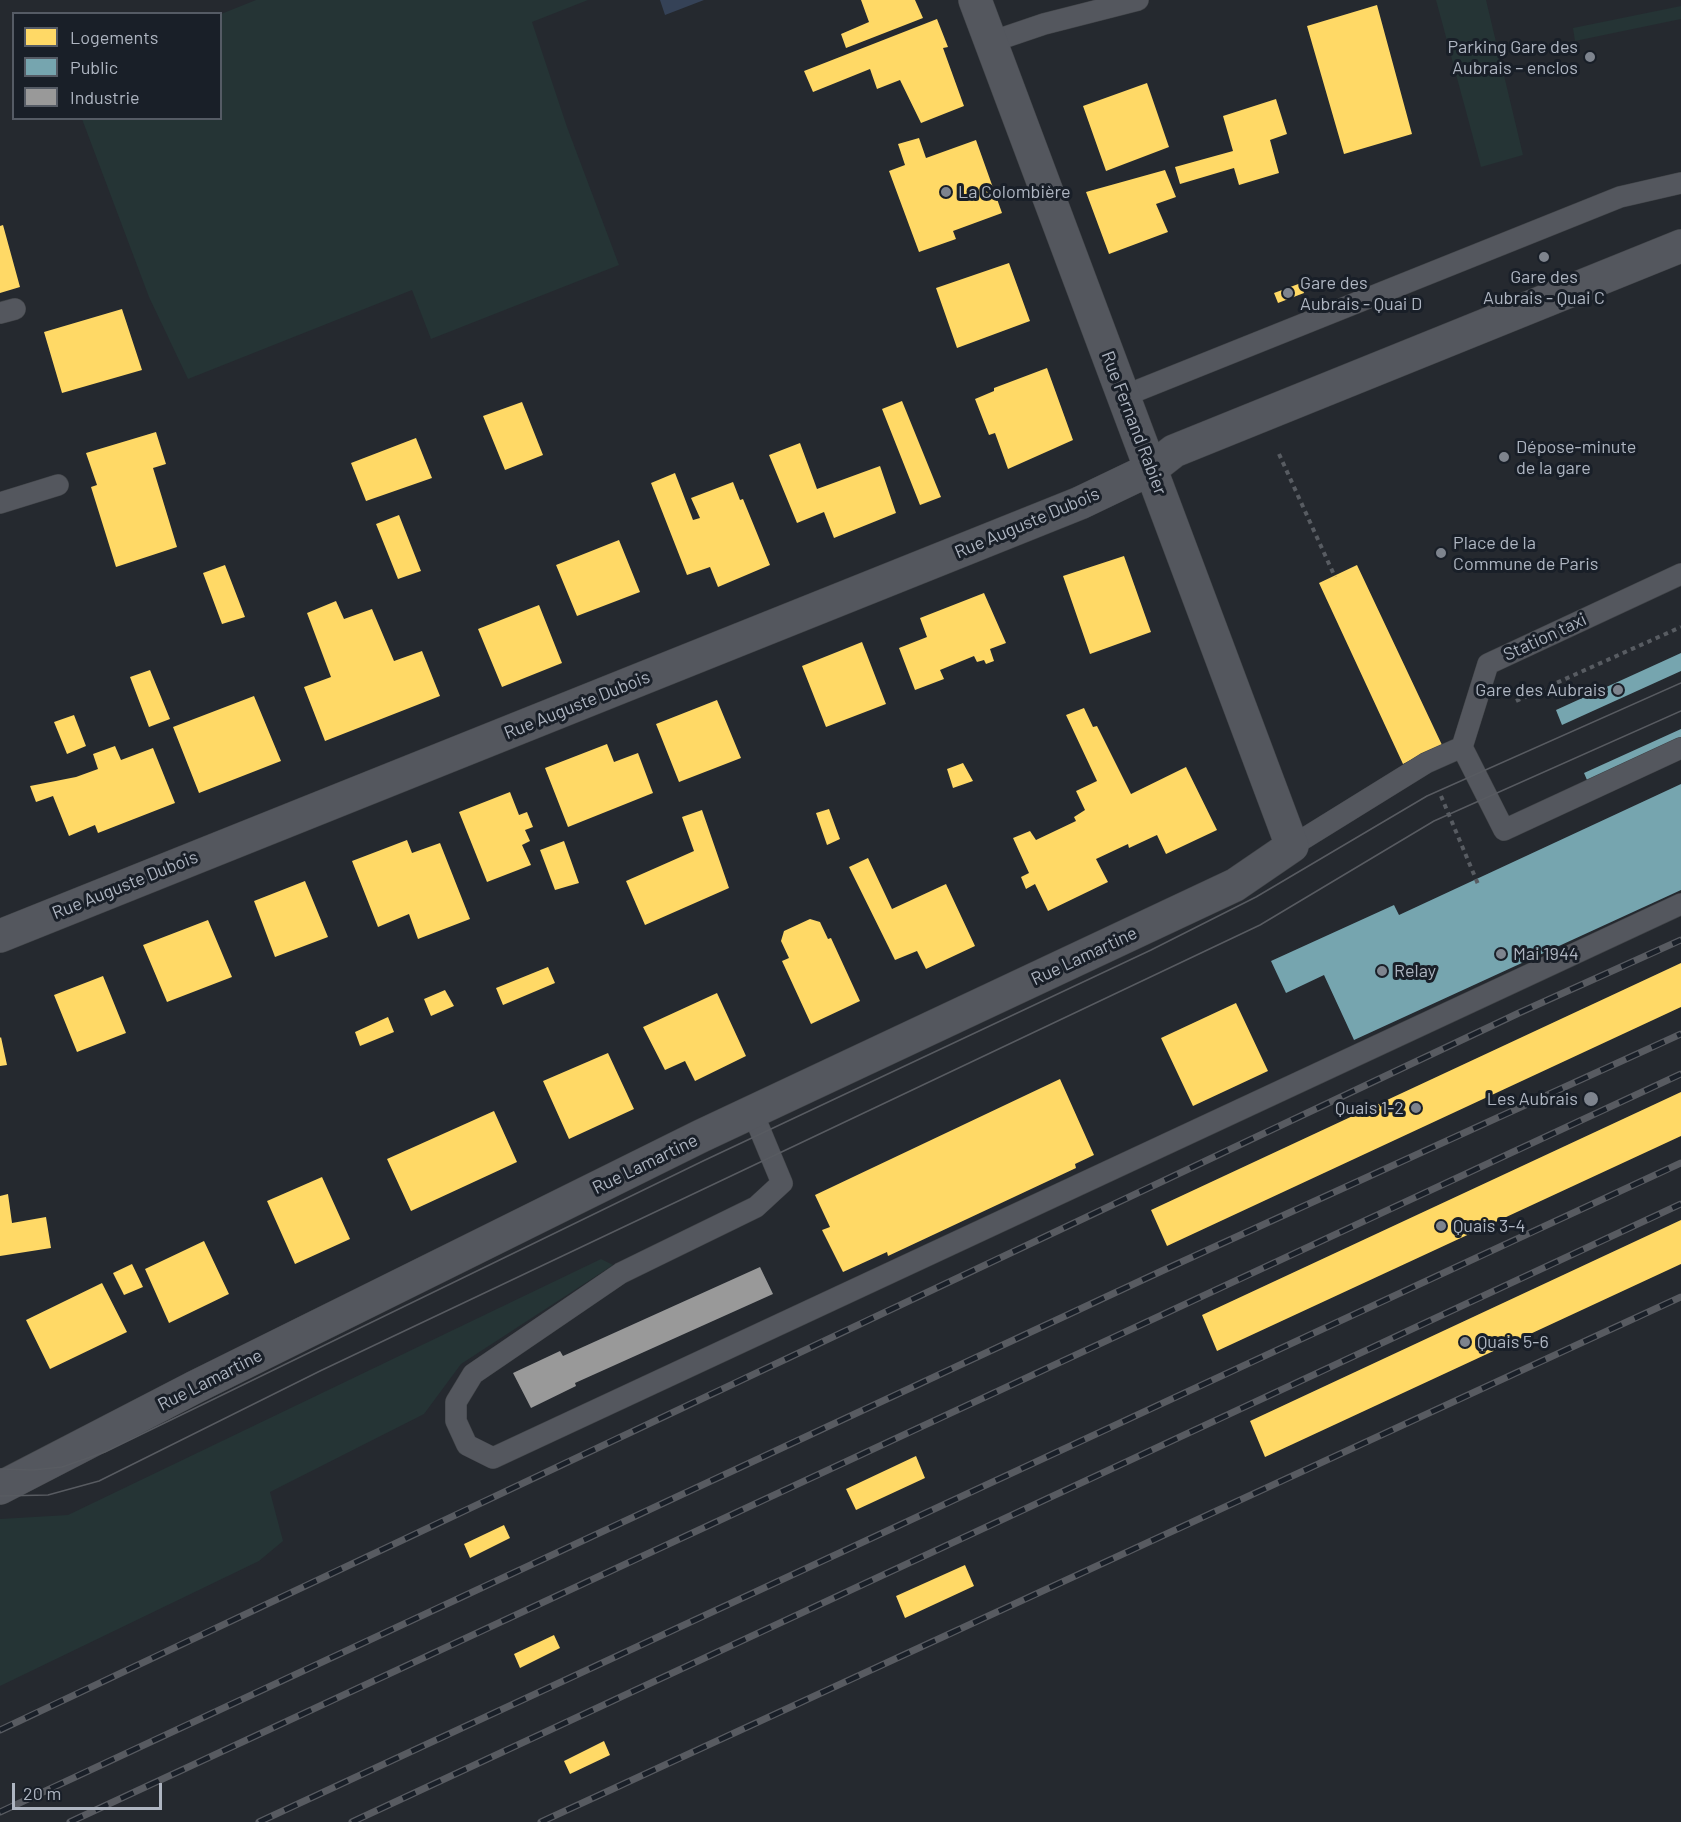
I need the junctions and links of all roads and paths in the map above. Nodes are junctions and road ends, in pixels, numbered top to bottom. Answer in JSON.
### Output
{"nodes":[{"id":1,"x":975,"y":0,"type":"edge"},
{"id":2,"x":1138,"y":0,"type":"edge"},
{"id":3,"x":991,"y":42,"type":"junction"},
{"id":4,"x":1681,"y":183,"type":"edge"},
{"id":5,"x":1673,"y":249,"type":"edge"},
{"id":6,"x":1124,"y":396,"type":"junction"},
{"id":7,"x":1275,"y":445,"type":"dead end"},
{"id":8,"x":1151,"y":469,"type":"junction"},
{"id":9,"x":58,"y":484,"type":"dead end"},
{"id":10,"x":0,"y":503,"type":"edge"},
{"id":11,"x":1681,"y":574,"type":"edge"},
{"id":12,"x":1335,"y":577,"type":"dead end"},
{"id":13,"x":1681,"y":627,"type":"edge"},
{"id":14,"x":1471,"y":722,"type":"junction"},
{"id":15,"x":1462,"y":747,"type":"junction"},
{"id":16,"x":1681,"y":748,"type":"edge"},
{"id":17,"x":1426,"y":763,"type":"junction"},
{"id":18,"x":1292,"y":846,"type":"junction"},
{"id":19,"x":1478,"y":884,"type":"dead end"},
{"id":20,"x":1681,"y":904,"type":"edge"},
{"id":21,"x":0,"y":936,"type":"edge"},
{"id":22,"x":752,"y":1111,"type":"junction"},
{"id":23,"x":0,"y":1488,"type":"edge"}],
"edges":[{"from":1,"to":3,"type":"street","name":"Rue Fernand Rabier"},
{"from":2,"to":3,"type":"lane"},
{"from":3,"to":6,"type":"street","name":"Rue Fernand Rabier"},
{"from":4,"to":6,"type":"lane"},
{"from":5,"to":8,"type":"street"},
{"from":6,"to":8,"type":"street","name":"Rue Fernand Rabier"},
{"from":7,"to":12,"type":"path"},
{"from":8,"to":18,"type":"street","name":"Rue Fernand Rabier"},
{"from":8,"to":21,"type":"street","name":"Rue Auguste Dubois"},
{"from":9,"to":10,"type":"lane"},
{"from":11,"to":14,"type":"lane","name":"Station taxi"},
{"from":13,"to":14,"type":"path"},
{"from":14,"to":15,"type":"lane","name":"Station taxi"},
{"from":15,"to":16,"type":"lane"},
{"from":15,"to":17,"type":"lane"},
{"from":17,"to":18,"type":"lane"},
{"from":17,"to":19,"type":"path"},
{"from":18,"to":22,"type":"street","name":"Rue Lamartine"},
{"from":20,"to":22,"type":"lane"},
{"from":22,"to":23,"type":"street","name":"Rue Lamartine"}]}
